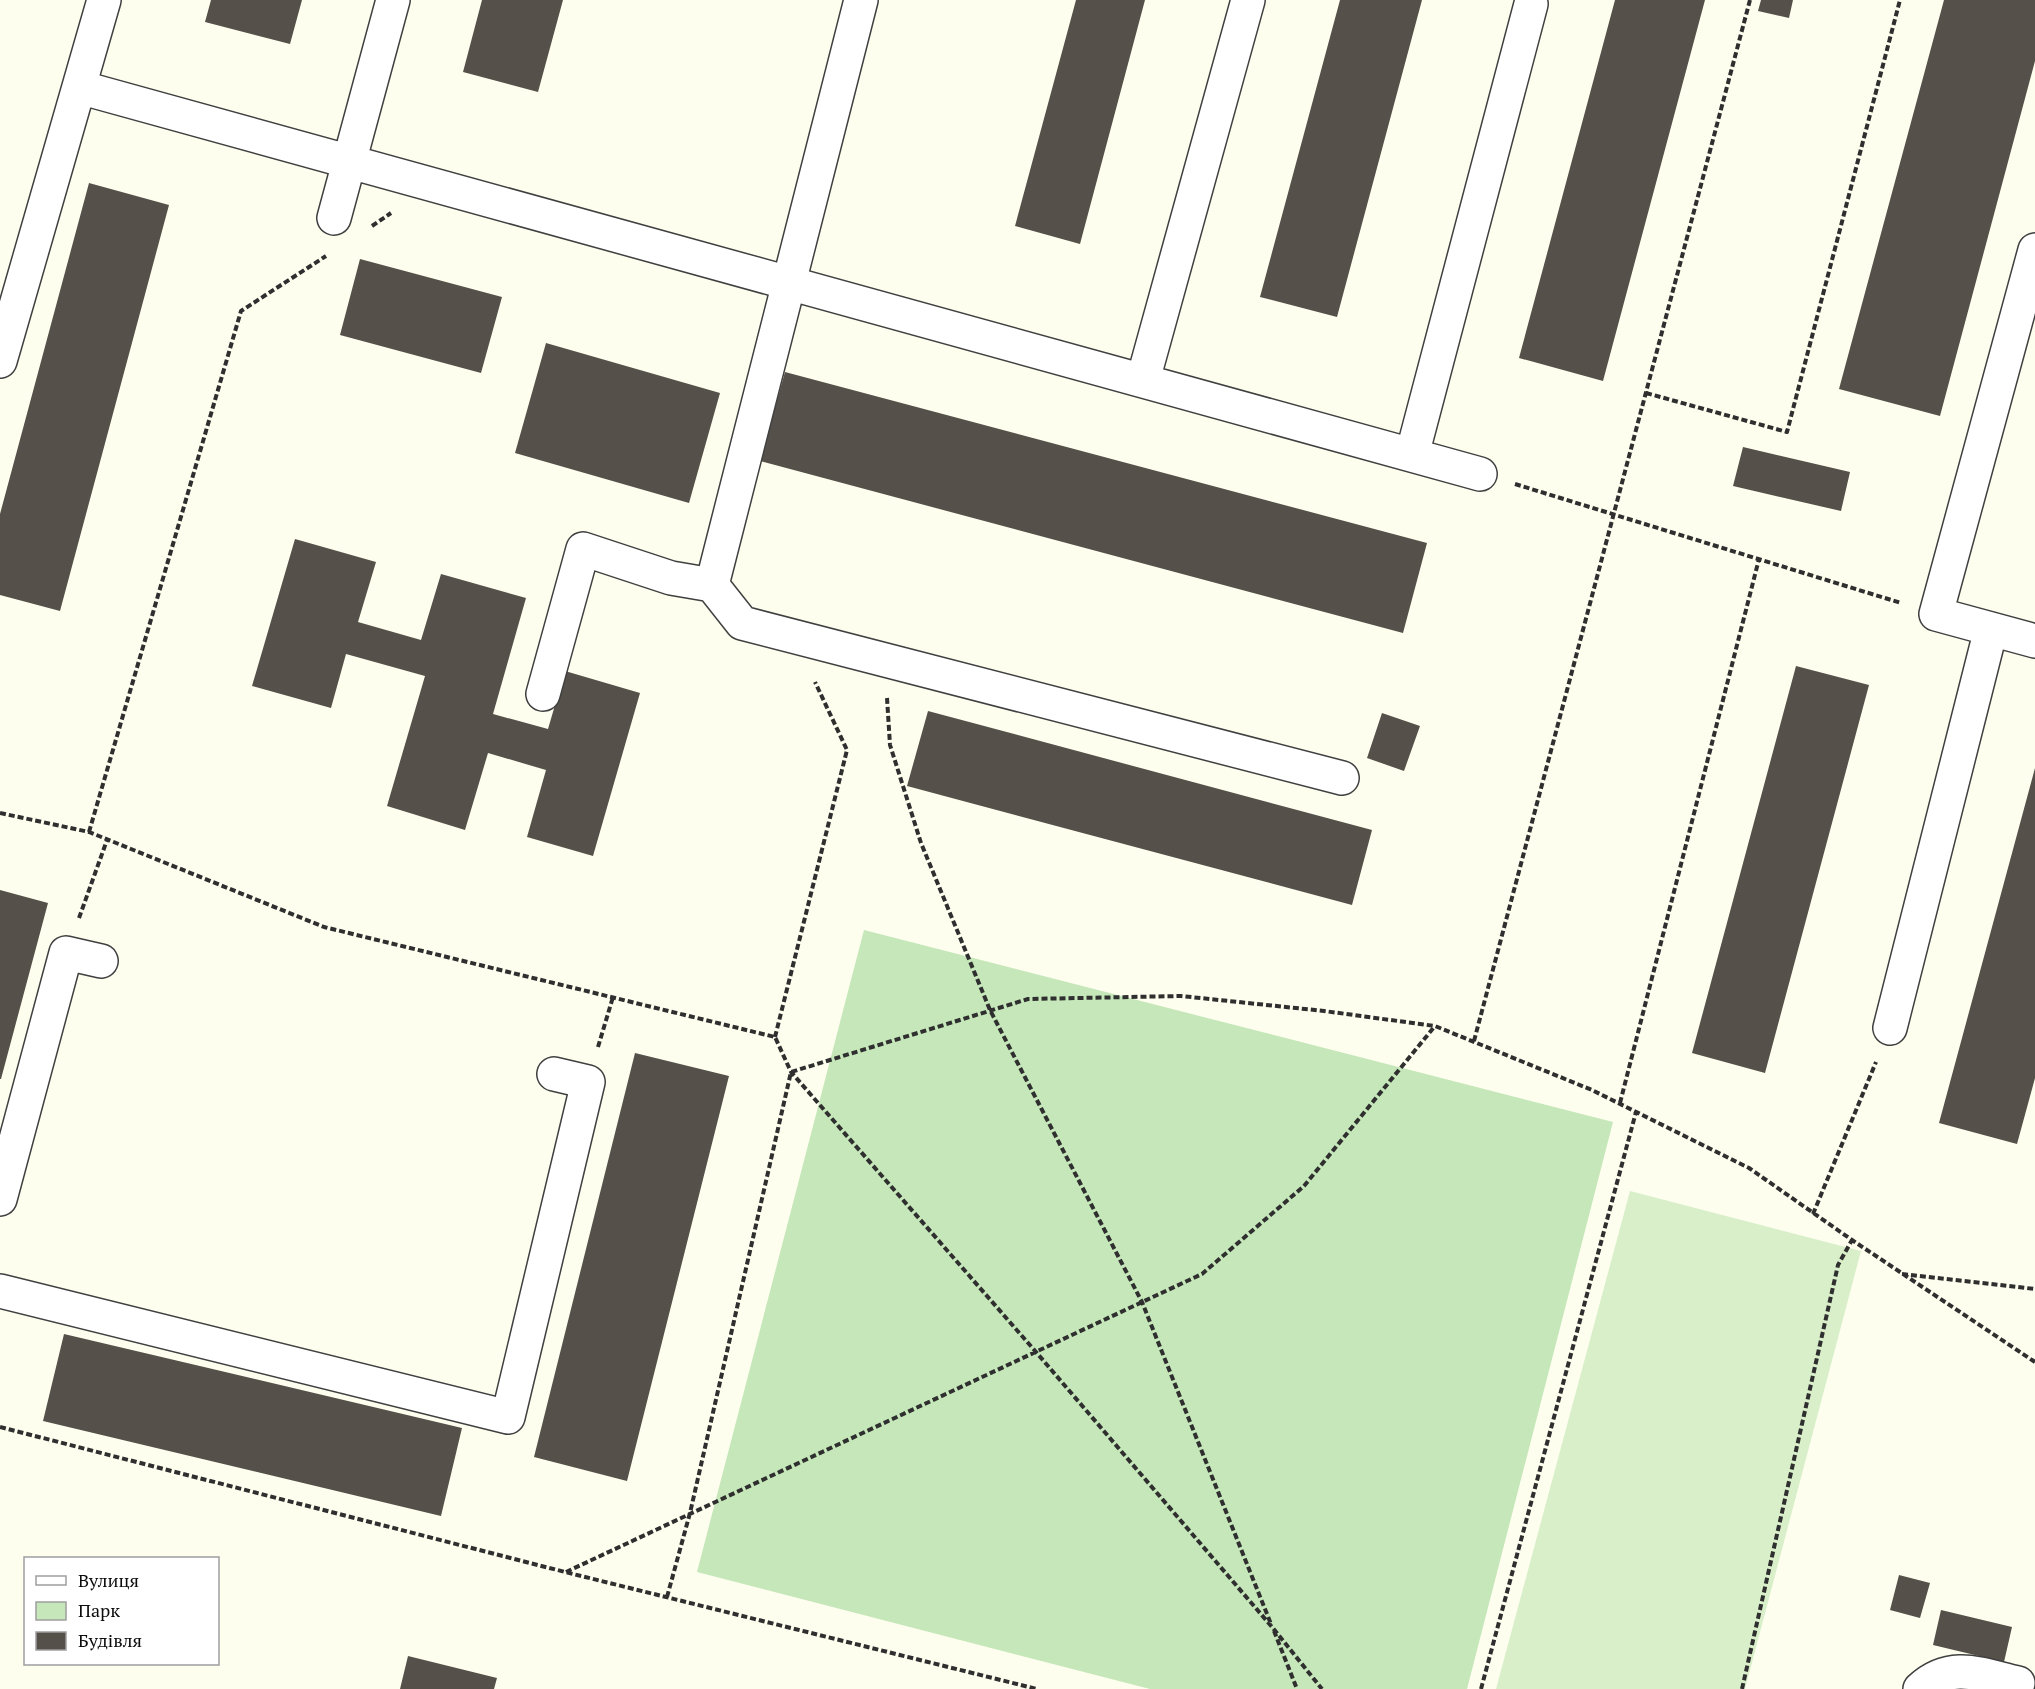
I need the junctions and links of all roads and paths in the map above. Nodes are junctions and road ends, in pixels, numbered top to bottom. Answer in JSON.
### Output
{"nodes":[{"id":1,"x":104,"y":0,"type":"edge"},
{"id":2,"x":393,"y":0,"type":"edge"},
{"id":3,"x":861,"y":0,"type":"edge"},
{"id":4,"x":1248,"y":0,"type":"edge"},
{"id":5,"x":1750,"y":0,"type":"edge"},
{"id":6,"x":1900,"y":0,"type":"edge"},
{"id":7,"x":1531,"y":4,"type":"dead end"},
{"id":8,"x":79,"y":87,"type":"junction"},
{"id":9,"x":350,"y":161,"type":"junction"},
{"id":10,"x":435,"y":185,"type":"junction"},
{"id":11,"x":334,"y":218,"type":"dead end"},
{"id":12,"x":367,"y":229,"type":"dead end"},
{"id":13,"x":2035,"y":250,"type":"edge"},
{"id":14,"x":328,"y":254,"type":"dead end"},
{"id":15,"x":789,"y":283,"type":"junction"},
{"id":16,"x":0,"y":361,"type":"edge"},
{"id":17,"x":1143,"y":380,"type":"junction"},
{"id":18,"x":1646,"y":393,"type":"junction"},
{"id":19,"x":1412,"y":455,"type":"junction"},
{"id":20,"x":1480,"y":474,"type":"joint"},
{"id":21,"x":1613,"y":515,"type":"junction"},
{"id":22,"x":1759,"y":559,"type":"junction"},
{"id":23,"x":712,"y":585,"type":"junction"},
{"id":24,"x":1936,"y":614,"type":"junction"},
{"id":25,"x":1991,"y":629,"type":"junction"},
{"id":26,"x":794,"y":636,"type":"junction"},
{"id":27,"x":2035,"y":641,"type":"edge"},
{"id":28,"x":885,"y":659,"type":"junction"},
{"id":29,"x":543,"y":694,"type":"dead end"},
{"id":30,"x":1342,"y":778,"type":"dead end"},
{"id":31,"x":0,"y":813,"type":"edge"},
{"id":32,"x":89,"y":832,"type":"junction"},
{"id":33,"x":107,"y":840,"type":"junction"},
{"id":34,"x":66,"y":953,"type":"junction"},
{"id":35,"x":101,"y":961,"type":"dead end"},
{"id":36,"x":613,"y":997,"type":"junction"},
{"id":37,"x":990,"y":1010,"type":"junction"},
{"id":38,"x":1435,"y":1026,"type":"junction"},
{"id":39,"x":1890,"y":1028,"type":"joint"},
{"id":40,"x":775,"y":1037,"type":"junction"},
{"id":41,"x":1474,"y":1041,"type":"junction"},
{"id":42,"x":791,"y":1072,"type":"junction"},
{"id":43,"x":554,"y":1074,"type":"dead end"},
{"id":44,"x":588,"y":1082,"type":"junction"},
{"id":45,"x":1620,"y":1103,"type":"junction"},
{"id":46,"x":1636,"y":1112,"type":"junction"},
{"id":47,"x":0,"y":1199,"type":"edge"},
{"id":48,"x":1814,"y":1214,"type":"junction"},
{"id":49,"x":1852,"y":1240,"type":"junction"},
{"id":50,"x":1902,"y":1274,"type":"junction"},
{"id":51,"x":2035,"y":1289,"type":"edge"},
{"id":52,"x":0,"y":1291,"type":"edge"},
{"id":53,"x":1142,"y":1302,"type":"junction"},
{"id":54,"x":1036,"y":1352,"type":"junction"},
{"id":55,"x":2035,"y":1362,"type":"edge"},
{"id":56,"x":0,"y":1427,"type":"edge"},
{"id":57,"x":690,"y":1513,"type":"junction"},
{"id":58,"x":565,"y":1572,"type":"junction"},
{"id":59,"x":667,"y":1597,"type":"junction"},
{"id":60,"x":1272,"y":1627,"type":"junction"},
{"id":61,"x":2018,"y":1683,"type":"dead end"},
{"id":62,"x":1037,"y":1689,"type":"edge"},
{"id":63,"x":1297,"y":1689,"type":"edge"},
{"id":64,"x":1322,"y":1689,"type":"edge"},
{"id":65,"x":1481,"y":1689,"type":"edge"},
{"id":66,"x":1742,"y":1689,"type":"edge"},
{"id":67,"x":1920,"y":1689,"type":"edge"}],
"edges":[{"from":1,"to":8,"type":"lane"},
{"from":2,"to":9,"type":"lane"},
{"from":3,"to":15,"type":"lane"},
{"from":4,"to":17,"type":"lane"},
{"from":5,"to":18,"type":"path"},
{"from":6,"to":18,"type":"path"},
{"from":7,"to":19,"type":"lane"},
{"from":8,"to":9,"type":"lane"},
{"from":8,"to":16,"type":"lane"},
{"from":9,"to":10,"type":"lane"},
{"from":9,"to":11,"type":"lane"},
{"from":10,"to":12,"type":"path"},
{"from":10,"to":15,"type":"lane"},
{"from":13,"to":24,"type":"lane"},
{"from":14,"to":32,"type":"path"},
{"from":15,"to":17,"type":"lane"},
{"from":15,"to":23,"type":"lane"},
{"from":17,"to":19,"type":"lane"},
{"from":18,"to":21,"type":"path"},
{"from":19,"to":20,"type":"lane"},
{"from":20,"to":21,"type":"path"},
{"from":21,"to":22,"type":"path"},
{"from":21,"to":41,"type":"path"},
{"from":22,"to":24,"type":"path"},
{"from":22,"to":45,"type":"path"},
{"from":23,"to":26,"type":"lane"},
{"from":23,"to":29,"type":"lane"},
{"from":24,"to":25,"type":"lane"},
{"from":25,"to":27,"type":"lane"},
{"from":25,"to":39,"type":"lane"},
{"from":26,"to":28,"type":"lane"},
{"from":26,"to":40,"type":"path"},
{"from":28,"to":30,"type":"lane"},
{"from":28,"to":37,"type":"path"},
{"from":31,"to":32,"type":"path"},
{"from":32,"to":33,"type":"path"},
{"from":33,"to":34,"type":"path"},
{"from":33,"to":36,"type":"path"},
{"from":34,"to":35,"type":"lane"},
{"from":34,"to":47,"type":"lane"},
{"from":36,"to":40,"type":"path"},
{"from":36,"to":44,"type":"path"},
{"from":37,"to":38,"type":"path"},
{"from":37,"to":42,"type":"path"},
{"from":37,"to":53,"type":"path"},
{"from":38,"to":41,"type":"path"},
{"from":38,"to":53,"type":"path"},
{"from":39,"to":48,"type":"path"},
{"from":40,"to":42,"type":"path"},
{"from":41,"to":45,"type":"path"},
{"from":42,"to":54,"type":"path"},
{"from":42,"to":57,"type":"path"},
{"from":43,"to":44,"type":"lane"},
{"from":44,"to":52,"type":"lane"},
{"from":45,"to":46,"type":"path"},
{"from":46,"to":48,"type":"path"},
{"from":46,"to":65,"type":"path"},
{"from":48,"to":49,"type":"path"},
{"from":49,"to":50,"type":"path"},
{"from":49,"to":66,"type":"path"},
{"from":50,"to":51,"type":"path"},
{"from":50,"to":55,"type":"path"},
{"from":53,"to":54,"type":"path"},
{"from":53,"to":60,"type":"path"},
{"from":54,"to":57,"type":"path"},
{"from":54,"to":60,"type":"path"},
{"from":56,"to":58,"type":"path"},
{"from":57,"to":58,"type":"path"},
{"from":57,"to":59,"type":"path"},
{"from":58,"to":59,"type":"path"},
{"from":59,"to":62,"type":"path"},
{"from":60,"to":63,"type":"path"},
{"from":60,"to":64,"type":"path"},
{"from":61,"to":67,"type":"lane"}]}
